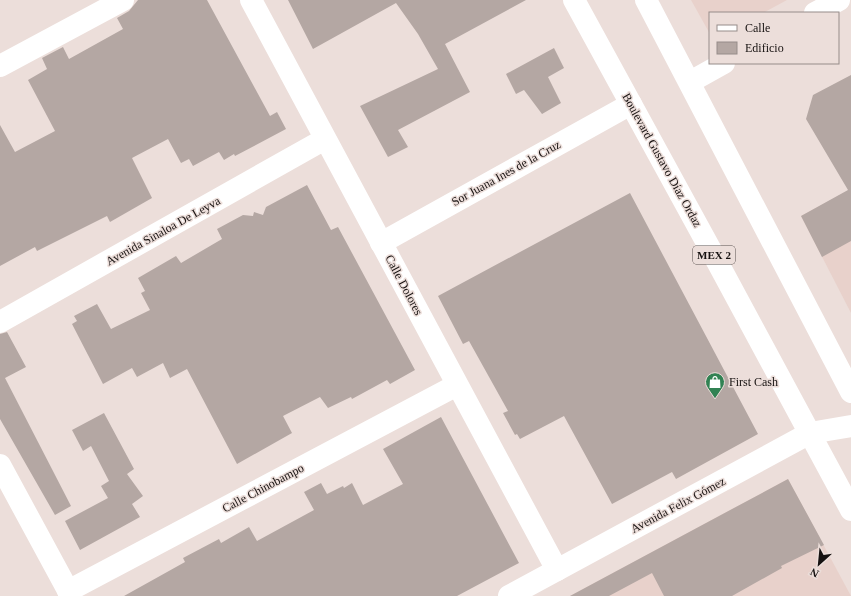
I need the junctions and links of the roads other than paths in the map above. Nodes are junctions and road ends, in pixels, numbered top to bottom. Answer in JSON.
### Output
{"nodes":[{"id":1,"x":124,"y":0,"type":"edge"},
{"id":2,"x":251,"y":0,"type":"edge"},
{"id":3,"x":574,"y":0,"type":"edge"},
{"id":4,"x":646,"y":0,"type":"edge"},
{"id":5,"x":839,"y":0,"type":"edge"},
{"id":6,"x":817,"y":12,"type":"edge"},
{"id":7,"x":722,"y":64,"type":"edge"},
{"id":8,"x":0,"y":66,"type":"edge"},
{"id":9,"x":690,"y":82,"type":"junction"},
{"id":10,"x":631,"y":104,"type":"junction"},
{"id":11,"x":325,"y":139,"type":"junction"},
{"id":12,"x":381,"y":242,"type":"junction"},
{"id":13,"x":0,"y":322,"type":"edge"},
{"id":14,"x":457,"y":385,"type":"junction"},
{"id":15,"x":851,"y":392,"type":"edge"},
{"id":16,"x":851,"y":426,"type":"edge"},
{"id":17,"x":810,"y":433,"type":"junction"},
{"id":18,"x":0,"y":465,"type":"edge"},
{"id":19,"x":851,"y":510,"type":"edge"},
{"id":20,"x":557,"y":570,"type":"junction"},
{"id":21,"x":69,"y":594,"type":"edge"},
{"id":22,"x":509,"y":596,"type":"edge"}],
"edges":[{"from":1,"to":8,"type":"street"},
{"from":2,"to":11,"type":"street","name":"Calle Dolores"},
{"from":3,"to":10,"type":"street","name":"Boulevard Gustavo Díaz Ordaz","number":"MEX 2"},
{"from":4,"to":9,"type":"street"},
{"from":5,"to":6,"type":"street"},
{"from":7,"to":9,"type":"street"},
{"from":9,"to":15,"type":"street"},
{"from":10,"to":12,"type":"street","name":"Sor Juana Ines de la Cruz"},
{"from":10,"to":17,"type":"street","name":"Boulevard Gustavo Díaz Ordaz","number":"MEX 2"},
{"from":11,"to":12,"type":"street","name":"Calle Dolores"},
{"from":11,"to":13,"type":"street","name":"Avenida Sinaloa De Leyva"},
{"from":12,"to":14,"type":"street","name":"Calle Dolores"},
{"from":14,"to":20,"type":"street","name":"Calle Dolores"},
{"from":14,"to":21,"type":"street","name":"Calle Chinobampo"},
{"from":16,"to":17,"type":"street","name":"Avenida Felix Gómez"},
{"from":17,"to":19,"type":"street","name":"Boulevard Gustavo Díaz Ordaz","number":"MEX 2"},
{"from":17,"to":20,"type":"street","name":"Avenida Felix Gómez"},
{"from":18,"to":21,"type":"street"},
{"from":20,"to":22,"type":"street","name":"Avenida Felix Gómez"}]}
